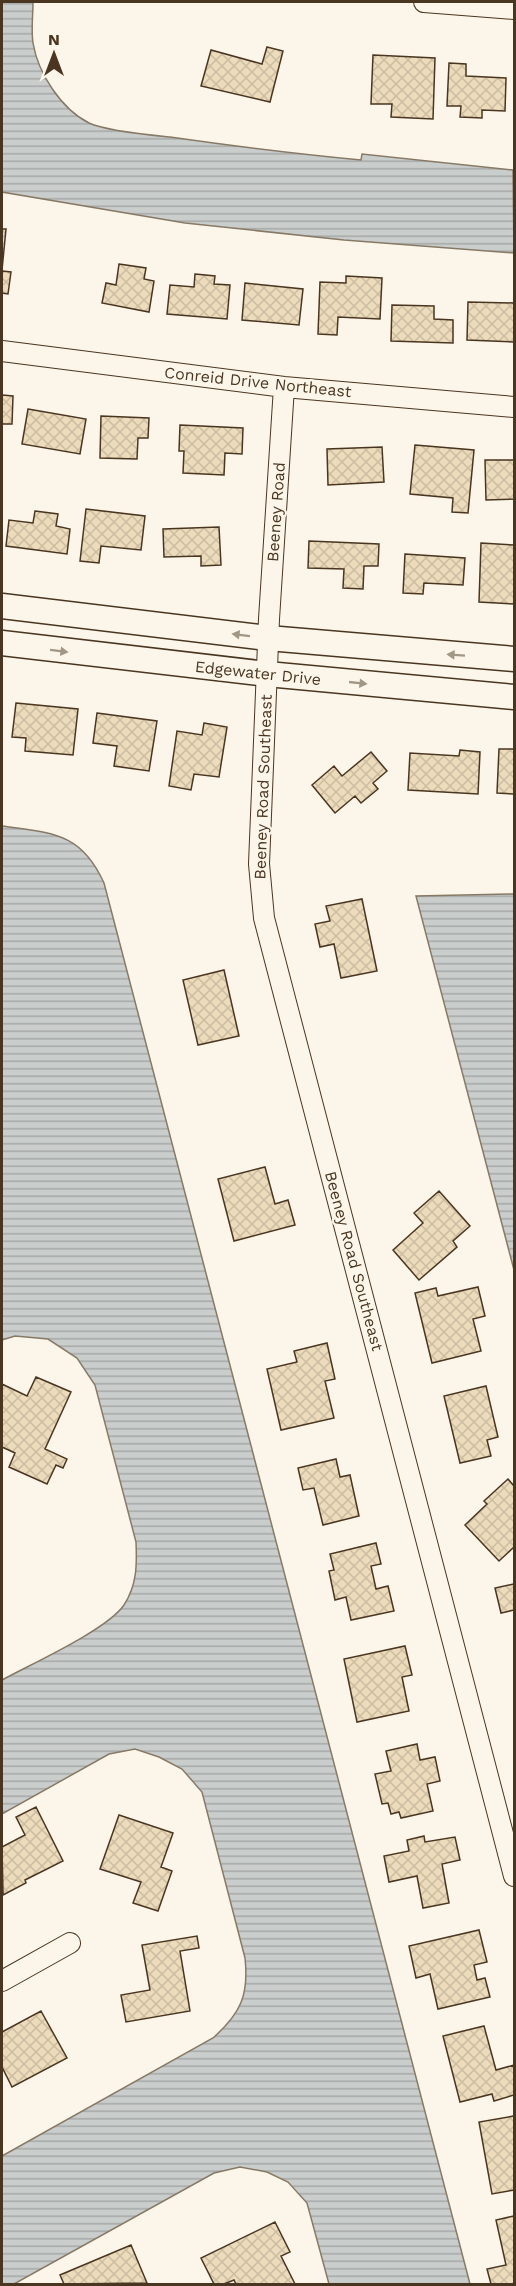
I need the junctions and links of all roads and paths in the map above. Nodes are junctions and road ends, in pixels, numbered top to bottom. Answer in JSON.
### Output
{"nodes":[{"id":1,"x":424,"y":2,"type":"edge"},
{"id":2,"x":452,"y":3,"type":"edge"},
{"id":3,"x":514,"y":9,"type":"edge"},
{"id":4,"x":2,"y":351,"type":"edge"},
{"id":5,"x":284,"y":387,"type":"junction"},
{"id":6,"x":514,"y":407,"type":"edge"},
{"id":7,"x":2,"y":606,"type":"edge"},
{"id":8,"x":268,"y":638,"type":"junction"},
{"id":9,"x":2,"y":643,"type":"edge"},
{"id":10,"x":514,"y":659,"type":"edge"},
{"id":11,"x":267,"y":674,"type":"junction"},
{"id":12,"x":514,"y":697,"type":"edge"},
{"id":13,"x":514,"y":1876,"type":"edge"},
{"id":14,"x":70,"y":1943,"type":"dead end"},
{"id":15,"x":2,"y":1981,"type":"edge"}],
"edges":[{"from":1,"to":2,"type":"street"},
{"from":2,"to":3,"type":"street"},
{"from":4,"to":5,"type":"street","name":"Conreid Drive Northeast"},
{"from":5,"to":6,"type":"street","name":"Conreid Drive Northeast"},
{"from":5,"to":8,"type":"street","name":"Beeney Road"},
{"from":8,"to":7,"type":"street","one_way":true},
{"from":10,"to":8,"type":"street","one_way":true},
{"from":8,"to":11,"type":"street","name":"Beeney Road Southeast"},
{"from":9,"to":11,"type":"street","name":"Edgewater Drive","one_way":true},
{"from":11,"to":12,"type":"street","name":"Edgewater Drive","one_way":true},
{"from":11,"to":13,"type":"street","name":"Beeney Road Southeast"},
{"from":14,"to":15,"type":"street"}]}
